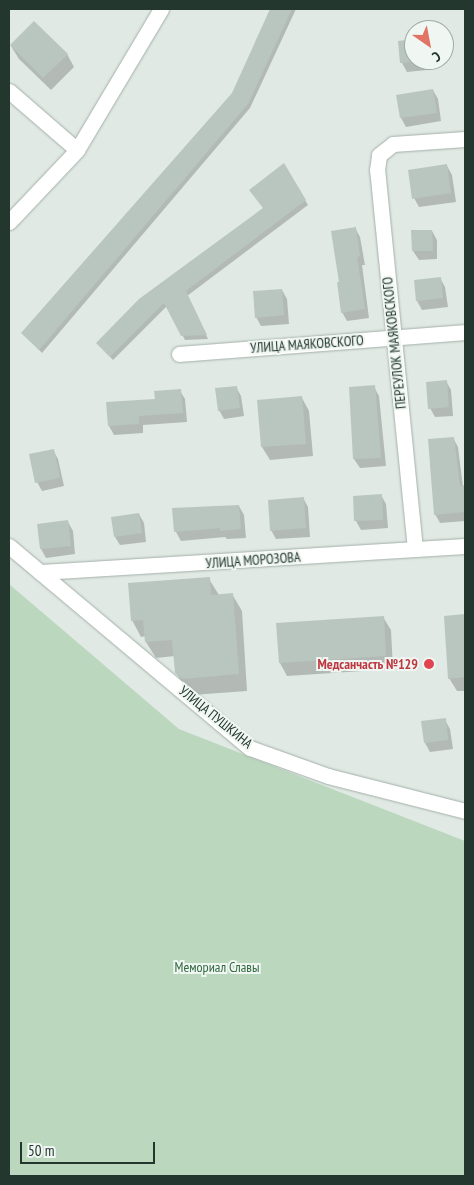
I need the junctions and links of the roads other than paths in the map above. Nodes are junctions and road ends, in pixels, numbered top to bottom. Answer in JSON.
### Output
{"nodes":[{"id":1,"x":161,"y":9,"type":"edge"},
{"id":2,"x":9,"y":91,"type":"edge"},
{"id":3,"x":465,"y":139,"type":"edge"},
{"id":4,"x":77,"y":150,"type":"junction"},
{"id":5,"x":9,"y":222,"type":"edge"},
{"id":6,"x":465,"y":332,"type":"edge"},
{"id":7,"x":394,"y":338,"type":"junction"},
{"id":8,"x":179,"y":354,"type":"dead end"},
{"id":9,"x":9,"y":546,"type":"edge"},
{"id":10,"x":465,"y":546,"type":"edge"},
{"id":11,"x":415,"y":550,"type":"junction"},
{"id":12,"x":40,"y":572,"type":"junction"},
{"id":13,"x":465,"y":811,"type":"edge"}],
"edges":[{"from":1,"to":4,"type":"street"},
{"from":2,"to":4,"type":"street"},
{"from":3,"to":7,"type":"street","name":"ПЕРЕУЛОК МАЯКОВСКОГО"},
{"from":4,"to":5,"type":"street"},
{"from":6,"to":7,"type":"street","name":"УЛИЦА МАЯКОВСКОГО"},
{"from":7,"to":8,"type":"street","name":"УЛИЦА МАЯКОВСКОГО"},
{"from":7,"to":11,"type":"street","name":"ПЕРЕУЛОК МАЯКОВСКОГО"},
{"from":9,"to":12,"type":"street","name":"УЛИЦА ПУШКИНА"},
{"from":10,"to":11,"type":"street","name":"УЛИЦА МОРОЗОВА"},
{"from":11,"to":12,"type":"street","name":"УЛИЦА МОРОЗОВА"},
{"from":12,"to":13,"type":"street","name":"УЛИЦА ПУШКИНА"}]}
